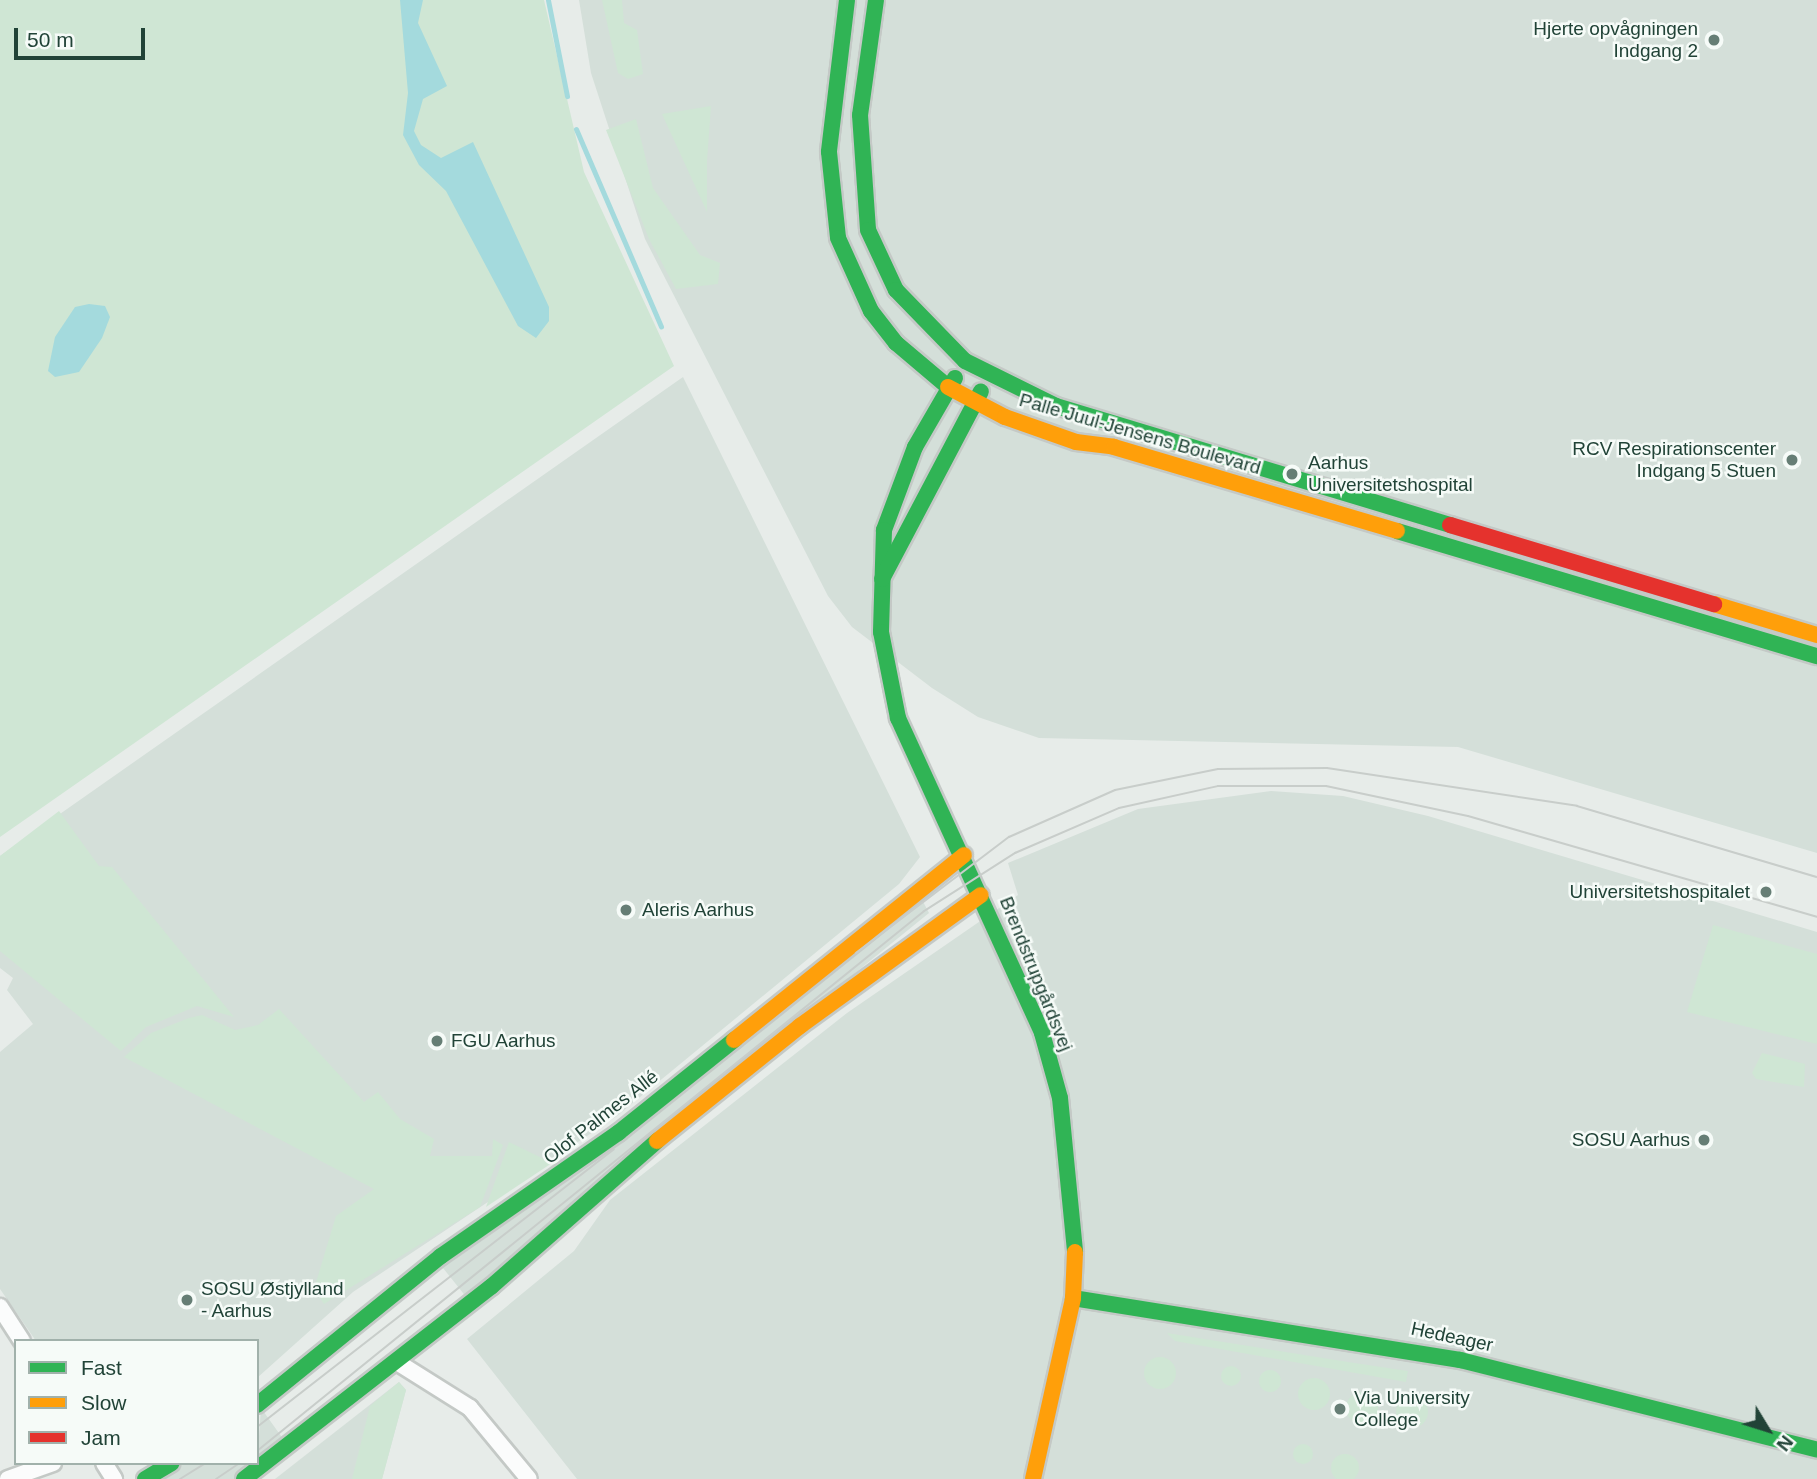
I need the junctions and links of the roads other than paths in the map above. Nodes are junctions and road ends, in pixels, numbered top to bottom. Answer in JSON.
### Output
{"nodes":[{"id":1,"x":847,"y":0,"type":"edge"},
{"id":2,"x":876,"y":0,"type":"edge"},
{"id":3,"x":965,"y":361,"type":"junction"},
{"id":4,"x":989,"y":376,"type":"junction"},
{"id":5,"x":965,"y":393,"type":"junction"},
{"id":6,"x":1162,"y":439,"type":"junction"},
{"id":7,"x":880,"y":584,"type":"junction"},
{"id":8,"x":1817,"y":635,"type":"edge"},
{"id":9,"x":1817,"y":656,"type":"edge"},
{"id":10,"x":964,"y":855,"type":"junction"},
{"id":11,"x":981,"y":895,"type":"junction"},
{"id":12,"x":1073,"y":1298,"type":"junction"},
{"id":13,"x":0,"y":1307,"type":"edge"},
{"id":14,"x":21,"y":1339,"type":"edge"},
{"id":15,"x":397,"y":1362,"type":"junction"},
{"id":16,"x":259,"y":1403,"type":"edge"},
{"id":17,"x":1817,"y":1450,"type":"edge"},
{"id":18,"x":47,"y":1465,"type":"edge"},
{"id":19,"x":169,"y":1465,"type":"edge"},
{"id":20,"x":8,"y":1479,"type":"edge"},
{"id":21,"x":145,"y":1479,"type":"edge"},
{"id":22,"x":244,"y":1479,"type":"edge"},
{"id":23,"x":528,"y":1479,"type":"edge"},
{"id":24,"x":1033,"y":1479,"type":"edge"}],
"edges":[{"from":1,"to":5,"type":"street","name":"Palle Juul-Jensens Boulevard"},
{"from":2,"to":3,"type":"street","name":"Palle Juul-Jensens Boulevard"},
{"from":3,"to":4,"type":"street","name":"Palle Juul-Jensens Boulevard"},
{"from":3,"to":5,"type":"street"},
{"from":4,"to":5,"type":"street"},
{"from":4,"to":6,"type":"street","name":"Palle Juul-Jensens Boulevard"},
{"from":5,"to":6,"type":"street"},
{"from":5,"to":7,"type":"street","name":"Brendstrupgårdsvej"},
{"from":5,"to":7,"type":"street","name":"Brendstrupgårdsvej"},
{"from":5,"to":9,"type":"street","name":"Palle Juul-Jensens Boulevard"},
{"from":6,"to":8,"type":"street","name":"Palle Juul-Jensens Boulevard"},
{"from":7,"to":10,"type":"street","name":"Brendstrupgårdsvej"},
{"from":10,"to":11,"type":"street","name":"Brendstrupgårdsvej"},
{"from":10,"to":16,"type":"street","name":"Olof Palmes Allé"},
{"from":11,"to":12,"type":"street","name":"Brendstrupgårdsvej"},
{"from":11,"to":15,"type":"street"},
{"from":12,"to":17,"type":"street","name":"Hedeager"},
{"from":12,"to":24,"type":"street","name":"Brendstrupgårdsvej"},
{"from":13,"to":14,"type":"street"},
{"from":15,"to":22,"type":"street"},
{"from":15,"to":23,"type":"street"},
{"from":18,"to":20,"type":"street"},
{"from":19,"to":21,"type":"street"}]}
